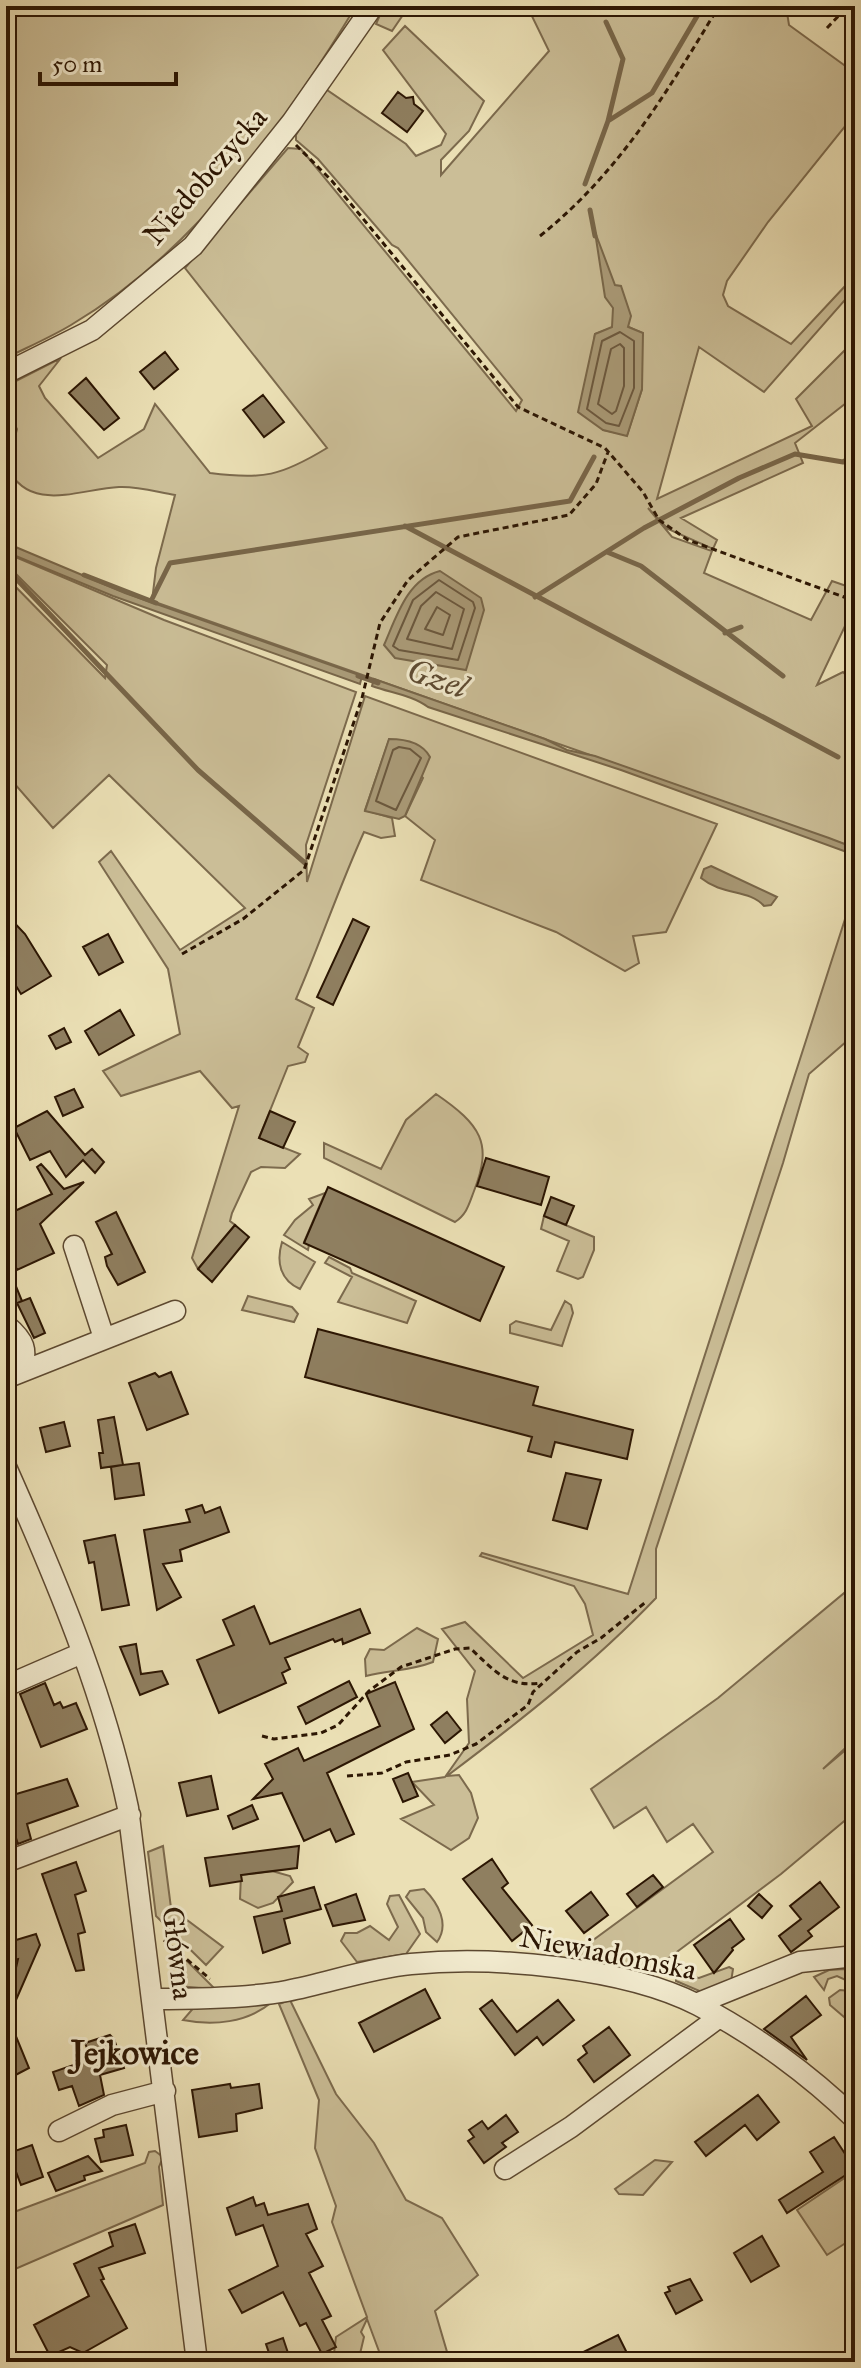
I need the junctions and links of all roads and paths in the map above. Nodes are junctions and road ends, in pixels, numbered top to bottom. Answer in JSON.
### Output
{"nodes":[{"id":1,"x":373,"y":6,"type":"edge"},
{"id":2,"x":719,"y":6,"type":"edge"},
{"id":3,"x":848,"y":6,"type":"edge"},
{"id":4,"x":827,"y":28,"type":"dead end"},
{"id":5,"x":281,"y":135,"type":"junction"},
{"id":6,"x":540,"y":236,"type":"dead end"},
{"id":7,"x":6,"y":373,"type":"edge"},
{"id":8,"x":608,"y":452,"type":"junction"},
{"id":9,"x":855,"y":601,"type":"edge"},
{"id":10,"x":182,"y":954,"type":"dead end"},
{"id":11,"x":74,"y":1246,"type":"dead end"},
{"id":12,"x":175,"y":1311,"type":"dead end"},
{"id":13,"x":6,"y":1325,"type":"edge"},
{"id":14,"x":104,"y":1338,"type":"junction"},
{"id":15,"x":13,"y":1375,"type":"edge"},
{"id":16,"x":6,"y":1467,"type":"edge"},
{"id":17,"x":647,"y":1601,"type":"dead end"},
{"id":18,"x":82,"y":1653,"type":"junction"},
{"id":19,"x":541,"y":1683,"type":"junction"},
{"id":20,"x":6,"y":1686,"type":"edge"},
{"id":21,"x":262,"y":1736,"type":"dead end"},
{"id":22,"x":347,"y":1776,"type":"dead end"},
{"id":23,"x":130,"y":1815,"type":"junction"},
{"id":24,"x":6,"y":1862,"type":"edge"},
{"id":25,"x":158,"y":1936,"type":"dead end"},
{"id":26,"x":171,"y":1946,"type":"junction"},
{"id":27,"x":855,"y":1956,"type":"edge"},
{"id":28,"x":175,"y":1960,"type":"dead end"},
{"id":29,"x":228,"y":1994,"type":"junction"},
{"id":30,"x":153,"y":1999,"type":"junction"},
{"id":31,"x":696,"y":2004,"type":"junction"},
{"id":32,"x":718,"y":2018,"type":"junction"},
{"id":33,"x":165,"y":2091,"type":"junction"},
{"id":34,"x":855,"y":2119,"type":"edge"},
{"id":35,"x":59,"y":2131,"type":"dead end"},
{"id":36,"x":505,"y":2169,"type":"dead end"},
{"id":37,"x":197,"y":2362,"type":"edge"}],
"edges":[{"from":1,"to":5,"type":"street","name":"Niedobczycka"},
{"from":2,"to":6,"type":"path"},
{"from":3,"to":4,"type":"path"},
{"from":5,"to":7,"type":"street","name":"Niedobczycka"},
{"from":5,"to":8,"type":"path"},
{"from":8,"to":9,"type":"path"},
{"from":8,"to":10,"type":"path"},
{"from":11,"to":14,"type":"street"},
{"from":12,"to":14,"type":"street"},
{"from":13,"to":15,"type":"street"},
{"from":14,"to":15,"type":"street"},
{"from":16,"to":18,"type":"street","name":"Główna"},
{"from":17,"to":19,"type":"path"},
{"from":18,"to":20,"type":"street"},
{"from":18,"to":23,"type":"street","name":"Główna"},
{"from":19,"to":21,"type":"path"},
{"from":19,"to":22,"type":"path"},
{"from":23,"to":24,"type":"street"},
{"from":23,"to":30,"type":"street","name":"Główna"},
{"from":25,"to":26,"type":"path"},
{"from":26,"to":28,"type":"path"},
{"from":26,"to":29,"type":"path"},
{"from":27,"to":31,"type":"street","name":"Niewiadomska"},
{"from":29,"to":30,"type":"street","name":"Niewiadomska"},
{"from":29,"to":31,"type":"street","name":"Niewiadomska"},
{"from":30,"to":33,"type":"street","name":"Główna"},
{"from":31,"to":32,"type":"street"},
{"from":32,"to":34,"type":"street"},
{"from":32,"to":36,"type":"street"},
{"from":33,"to":35,"type":"street"},
{"from":33,"to":37,"type":"street","name":"Główna"}]}
